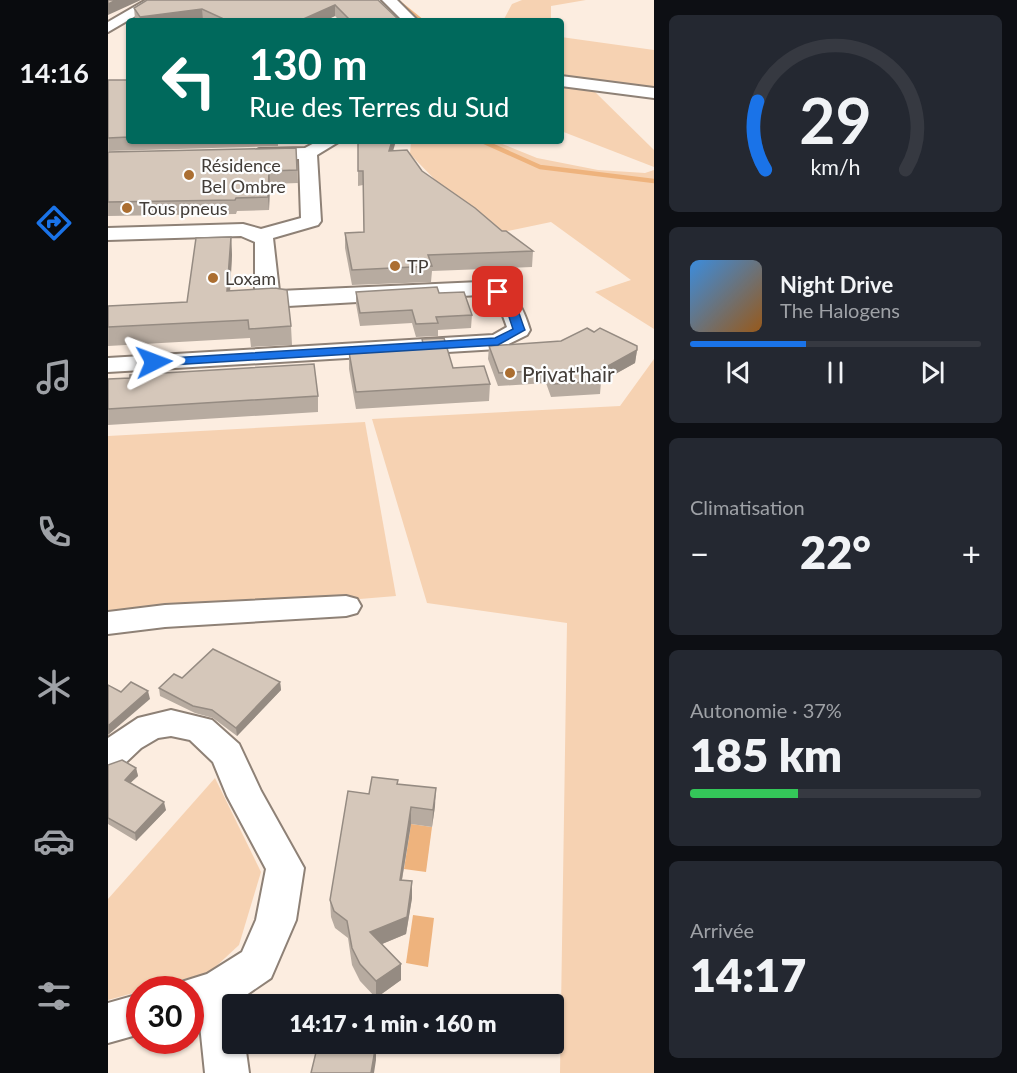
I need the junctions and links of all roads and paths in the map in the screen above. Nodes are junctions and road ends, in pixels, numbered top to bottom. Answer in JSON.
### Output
{"nodes":[{"id":1,"x":156,"y":0,"type":"edge"},
{"id":2,"x":389,"y":0,"type":"edge"},
{"id":3,"x":127,"y":18,"type":"edge"},
{"id":4,"x":408,"y":18,"type":"edge"},
{"id":5,"x":126,"y":19,"type":"edge"},
{"id":6,"x":108,"y":30,"type":"edge"},
{"id":7,"x":126,"y":35,"type":"edge"},
{"id":8,"x":564,"y":81,"type":"edge"},
{"id":9,"x":654,"y":93,"type":"edge"},
{"id":10,"x":326,"y":144,"type":"edge"},
{"id":11,"x":308,"y":153,"type":"junction"},
{"id":12,"x":237,"y":155,"type":"edge"},
{"id":13,"x":108,"y":234,"type":"edge"},
{"id":14,"x":260,"y":236,"type":"junction"},
{"id":15,"x":108,"y":365,"type":"edge"},
{"id":16,"x":345,"y":606,"type":"dead end"},
{"id":17,"x":108,"y":623,"type":"edge"},
{"id":18,"x":108,"y":758,"type":"edge"},
{"id":19,"x":204,"y":995,"type":"edge"},
{"id":20,"x":126,"y":1018,"type":"edge"},
{"id":21,"x":108,"y":1023,"type":"edge"},
{"id":22,"x":227,"y":1073,"type":"edge"}],
"edges":[{"from":1,"to":3,"type":"street"},
{"from":2,"to":4,"type":"street"},
{"from":5,"to":6,"type":"street"},
{"from":6,"to":7,"type":"street"},
{"from":8,"to":9,"type":"street"},
{"from":10,"to":11,"type":"street"},
{"from":11,"to":12,"type":"street"},
{"from":11,"to":14,"type":"street"},
{"from":13,"to":14,"type":"street"},
{"from":14,"to":15,"type":"street"},
{"from":16,"to":17,"type":"street"},
{"from":18,"to":19,"type":"street"},
{"from":19,"to":22,"type":"street"},
{"from":20,"to":21,"type":"street"}]}
